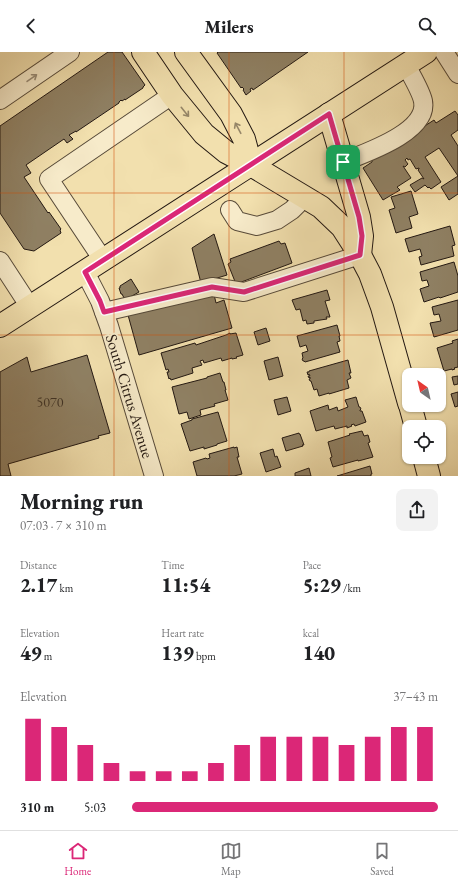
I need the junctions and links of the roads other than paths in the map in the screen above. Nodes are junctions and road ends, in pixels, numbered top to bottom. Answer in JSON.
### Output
{"nodes":[{"id":1,"x":70,"y":52,"type":"edge"},
{"id":2,"x":143,"y":52,"type":"edge"},
{"id":3,"x":186,"y":52,"type":"edge"},
{"id":4,"x":426,"y":52,"type":"edge"},
{"id":5,"x":444,"y":52,"type":"edge"},
{"id":6,"x":406,"y":65,"type":"junction"},
{"id":7,"x":458,"y":74,"type":"edge"},
{"id":8,"x":172,"y":95,"type":"junction"},
{"id":9,"x":0,"y":100,"type":"edge"},
{"id":10,"x":329,"y":114,"type":"junction"},
{"id":11,"x":343,"y":162,"type":"junction"},
{"id":12,"x":251,"y":164,"type":"junction"},
{"id":13,"x":305,"y":197,"type":"junction"},
{"id":14,"x":230,"y":210,"type":"dead end"},
{"id":15,"x":360,"y":255,"type":"junction"},
{"id":16,"x":0,"y":261,"type":"edge"},
{"id":17,"x":94,"y":266,"type":"junction"},
{"id":18,"x":30,"y":307,"type":"junction"},
{"id":19,"x":104,"y":312,"type":"junction"},
{"id":20,"x":0,"y":326,"type":"edge"},
{"id":21,"x":402,"y":379,"type":"edge"},
{"id":22,"x":426,"y":464,"type":"edge"},
{"id":23,"x":154,"y":476,"type":"edge"},
{"id":24,"x":429,"y":476,"type":"edge"}],
"edges":[{"from":9,"to":1,"type":"street","one_way":true},
{"from":2,"to":8,"type":"main road"},
{"from":12,"to":3,"type":"main road","one_way":true},
{"from":4,"to":6,"type":"main road"},
{"from":5,"to":7,"type":"street"},
{"from":6,"to":10,"type":"main road"},
{"from":6,"to":11,"type":"street"},
{"from":8,"to":12,"type":"main road","one_way":true},
{"from":8,"to":17,"type":"street","name":"South Citrus Avenue"},
{"from":10,"to":11,"type":"main road"},
{"from":10,"to":12,"type":"main road"},
{"from":11,"to":15,"type":"main road"},
{"from":12,"to":13,"type":"main road"},
{"from":12,"to":17,"type":"main road"},
{"from":13,"to":14,"type":"street"},
{"from":13,"to":15,"type":"main road"},
{"from":15,"to":19,"type":"street"},
{"from":15,"to":21,"type":"main road"},
{"from":16,"to":18,"type":"street"},
{"from":17,"to":18,"type":"main road"},
{"from":17,"to":19,"type":"street","name":"South Citrus Avenue"},
{"from":18,"to":20,"type":"main road"},
{"from":19,"to":23,"type":"street","name":"South Citrus Avenue"},
{"from":22,"to":24,"type":"main road"}]}
